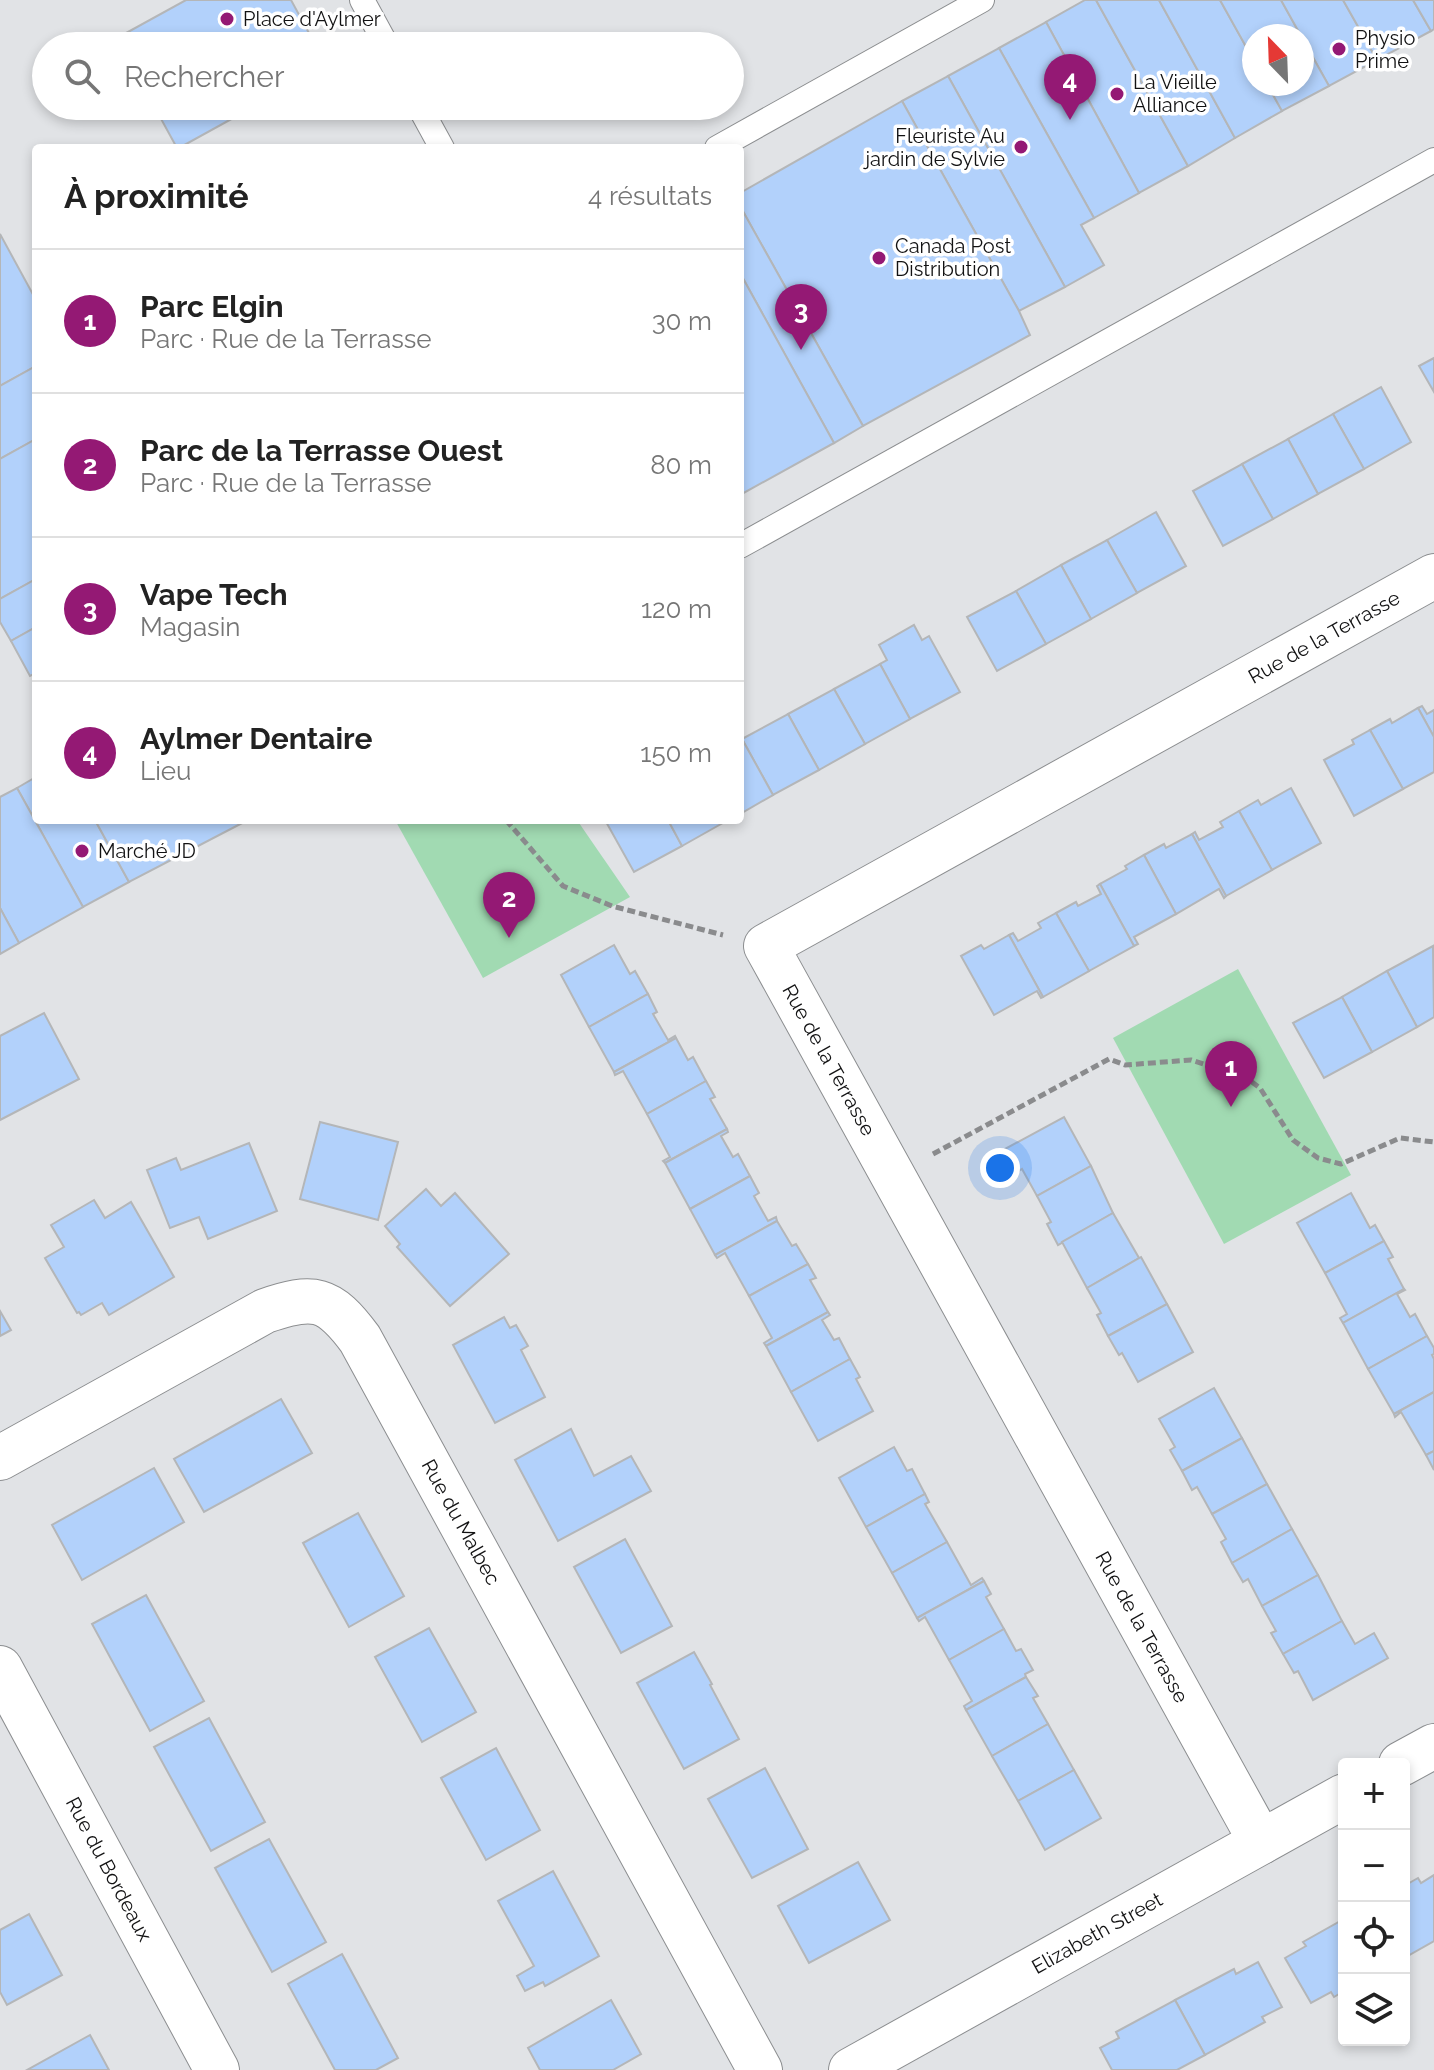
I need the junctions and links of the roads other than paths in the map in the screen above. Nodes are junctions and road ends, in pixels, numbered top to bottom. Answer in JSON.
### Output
{"nodes":[{"id":1,"x":362,"y":0,"type":"edge"},
{"id":2,"x":982,"y":0,"type":"edge"},
{"id":3,"x":379,"y":32,"type":"edge"},
{"id":4,"x":427,"y":120,"type":"edge"},
{"id":5,"x":440,"y":144,"type":"edge"},
{"id":6,"x":724,"y":144,"type":"edge"},
{"id":7,"x":1434,"y":160,"type":"edge"},
{"id":8,"x":744,"y":544,"type":"edge"},
{"id":9,"x":1434,"y":576,"type":"edge"},
{"id":10,"x":0,"y":1458,"type":"edge"},
{"id":11,"x":0,"y":1668,"type":"edge"},
{"id":12,"x":1434,"y":1746,"type":"edge"},
{"id":13,"x":1410,"y":1759,"type":"edge"},
{"id":14,"x":1338,"y":1799,"type":"edge"},
{"id":15,"x":1261,"y":1842,"type":"junction"},
{"id":16,"x":217,"y":2070,"type":"edge"},
{"id":17,"x":760,"y":2070,"type":"edge"},
{"id":18,"x":851,"y":2070,"type":"edge"}],
"edges":[{"from":1,"to":3,"type":"lane"},
{"from":2,"to":6,"type":"lane"},
{"from":4,"to":5,"type":"lane"},
{"from":7,"to":8,"type":"lane"},
{"from":9,"to":15,"type":"street","name":"Rue de la Terrasse"},
{"from":10,"to":17,"type":"street","name":"Rue du Malbec"},
{"from":11,"to":16,"type":"street","name":"Rue du Bordeaux"},
{"from":12,"to":13,"type":"street"},
{"from":14,"to":15,"type":"street","name":"Elizabeth Street"},
{"from":15,"to":18,"type":"street","name":"Elizabeth Street"}]}
